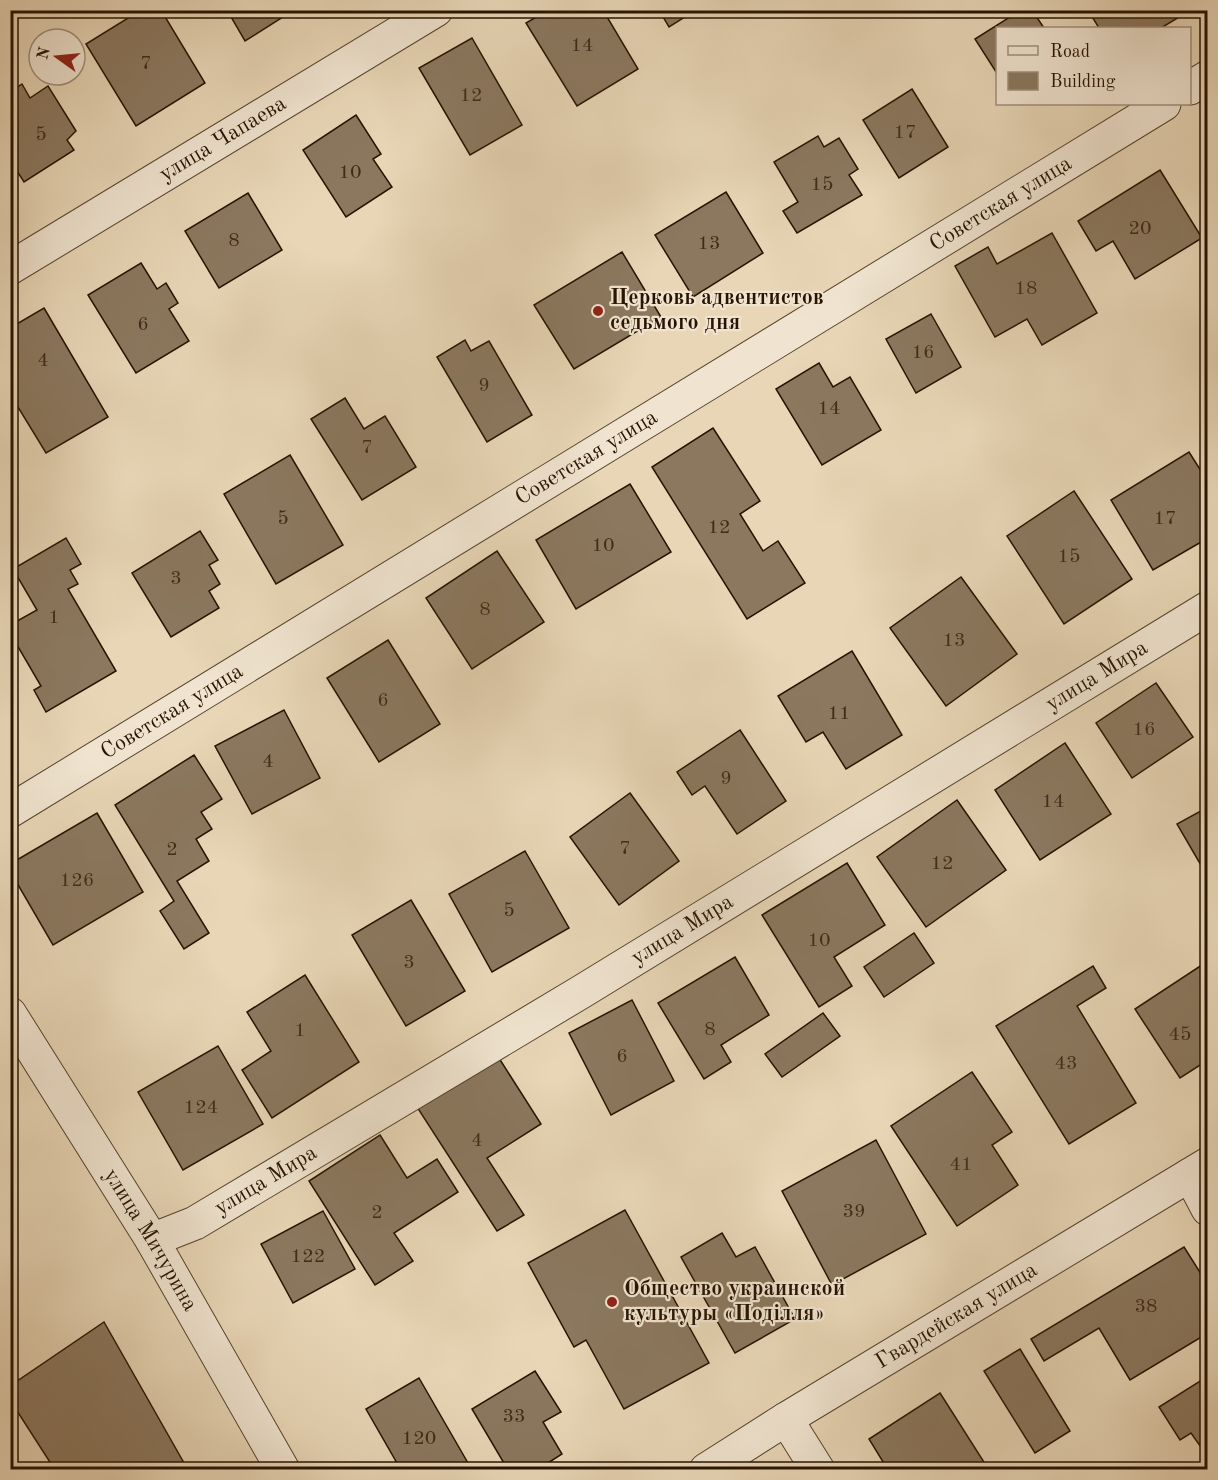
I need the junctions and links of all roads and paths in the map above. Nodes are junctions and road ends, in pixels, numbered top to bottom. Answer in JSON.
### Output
{"nodes":[{"id":1,"x":436,"y":10,"type":"edge"},
{"id":2,"x":1208,"y":77,"type":"edge"},
{"id":3,"x":1191,"y":87,"type":"edge"},
{"id":4,"x":1162,"y":105,"type":"edge"},
{"id":5,"x":10,"y":268,"type":"edge"},
{"id":6,"x":1208,"y":608,"type":"edge"},
{"id":7,"x":10,"y":811,"type":"edge"},
{"id":8,"x":10,"y":1014,"type":"edge"},
{"id":9,"x":1199,"y":1170,"type":"edge"},
{"id":10,"x":1208,"y":1209,"type":"edge"},
{"id":11,"x":152,"y":1240,"type":"junction"},
{"id":12,"x":786,"y":1419,"type":"junction"},
{"id":13,"x":283,"y":1470,"type":"edge"},
{"id":14,"x":706,"y":1470,"type":"edge"},
{"id":15,"x":818,"y":1470,"type":"edge"}],
"edges":[{"from":1,"to":5,"type":"street","name":"улица Чапаева"},
{"from":2,"to":3,"type":"street"},
{"from":4,"to":7,"type":"street","name":"Советская улица"},
{"from":6,"to":11,"type":"street","name":"улица Мира"},
{"from":8,"to":11,"type":"street","name":"улица Мичурина"},
{"from":9,"to":10,"type":"street"},
{"from":9,"to":12,"type":"street","name":"Гвардейская улица"},
{"from":11,"to":13,"type":"street","name":"улица Мичурина"},
{"from":12,"to":14,"type":"street","name":"Гвардейская улица"},
{"from":12,"to":15,"type":"street"}]}
